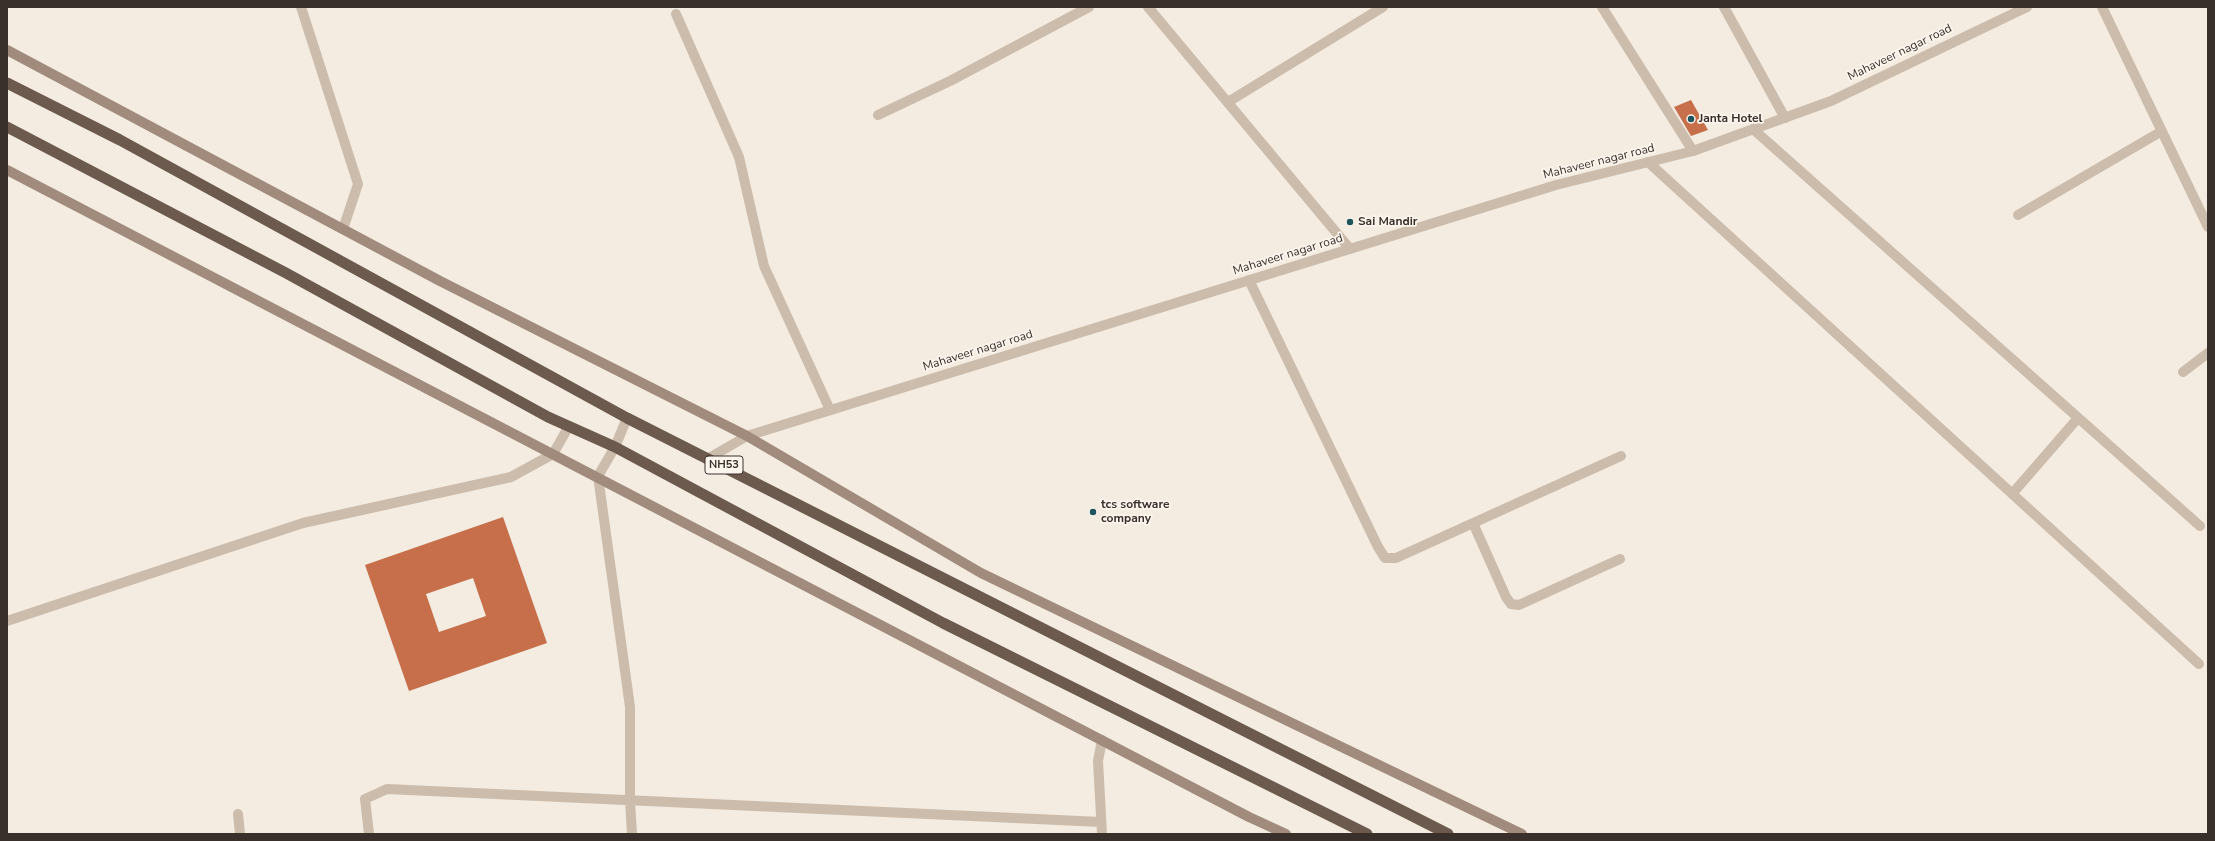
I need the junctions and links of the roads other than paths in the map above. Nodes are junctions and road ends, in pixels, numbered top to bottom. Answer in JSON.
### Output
{"nodes":[{"id":1,"x":301,"y":7,"type":"edge"},
{"id":2,"x":1089,"y":7,"type":"edge"},
{"id":3,"x":1148,"y":7,"type":"edge"},
{"id":4,"x":1382,"y":7,"type":"edge"},
{"id":5,"x":1602,"y":7,"type":"edge"},
{"id":6,"x":1724,"y":7,"type":"edge"},
{"id":7,"x":2027,"y":7,"type":"edge"},
{"id":8,"x":2102,"y":7,"type":"edge"},
{"id":9,"x":676,"y":14,"type":"dead end"},
{"id":10,"x":7,"y":50,"type":"edge"},
{"id":11,"x":7,"y":83,"type":"edge"},
{"id":12,"x":1228,"y":102,"type":"junction"},
{"id":13,"x":878,"y":114,"type":"dead end"},
{"id":14,"x":1785,"y":118,"type":"junction"},
{"id":15,"x":7,"y":127,"type":"edge"},
{"id":16,"x":1753,"y":129,"type":"junction"},
{"id":17,"x":2162,"y":131,"type":"junction"},
{"id":18,"x":1693,"y":151,"type":"junction"},
{"id":19,"x":1648,"y":162,"type":"junction"},
{"id":20,"x":7,"y":170,"type":"edge"},
{"id":21,"x":2018,"y":215,"type":"dead end"},
{"id":22,"x":2208,"y":227,"type":"edge"},
{"id":23,"x":343,"y":229,"type":"junction"},
{"id":24,"x":1350,"y":249,"type":"junction"},
{"id":25,"x":1249,"y":280,"type":"junction"},
{"id":26,"x":2208,"y":353,"type":"edge"},
{"id":27,"x":2183,"y":372,"type":"dead end"},
{"id":28,"x":830,"y":410,"type":"junction"},
{"id":29,"x":627,"y":418,"type":"junction"},
{"id":30,"x":2078,"y":418,"type":"junction"},
{"id":31,"x":569,"y":426,"type":"junction"},
{"id":32,"x":747,"y":436,"type":"junction"},
{"id":33,"x":615,"y":447,"type":"junction"},
{"id":34,"x":553,"y":454,"type":"junction"},
{"id":35,"x":1622,"y":456,"type":"dead end"},
{"id":36,"x":709,"y":458,"type":"junction"},
{"id":37,"x":598,"y":476,"type":"junction"},
{"id":38,"x":2012,"y":494,"type":"junction"},
{"id":39,"x":1473,"y":523,"type":"junction"},
{"id":40,"x":2200,"y":526,"type":"dead end"},
{"id":41,"x":1620,"y":559,"type":"dead end"},
{"id":42,"x":7,"y":621,"type":"edge"},
{"id":43,"x":2198,"y":664,"type":"dead end"},
{"id":44,"x":1102,"y":740,"type":"junction"},
{"id":45,"x":630,"y":801,"type":"junction"},
{"id":46,"x":238,"y":814,"type":"dead end"},
{"id":47,"x":1101,"y":822,"type":"junction"},
{"id":48,"x":240,"y":834,"type":"edge"},
{"id":49,"x":369,"y":834,"type":"edge"},
{"id":50,"x":632,"y":834,"type":"edge"},
{"id":51,"x":1102,"y":834,"type":"edge"},
{"id":52,"x":1286,"y":834,"type":"edge"},
{"id":53,"x":1367,"y":834,"type":"edge"},
{"id":54,"x":1448,"y":834,"type":"edge"},
{"id":55,"x":1522,"y":834,"type":"edge"}],
"edges":[{"from":1,"to":23,"type":"street"},
{"from":2,"to":13,"type":"street"},
{"from":3,"to":12,"type":"street"},
{"from":4,"to":12,"type":"street"},
{"from":5,"to":18,"type":"street"},
{"from":6,"to":14,"type":"street"},
{"from":7,"to":14,"type":"street","name":"Mahaveer nagar road"},
{"from":8,"to":17,"type":"street"},
{"from":9,"to":28,"type":"street"},
{"from":10,"to":23,"type":"main road"},
{"from":11,"to":29,"type":"highway","number":"NH53"},
{"from":12,"to":24,"type":"street"},
{"from":14,"to":16,"type":"street","name":"Mahaveer nagar road"},
{"from":15,"to":31,"type":"highway"},
{"from":16,"to":18,"type":"street","name":"Mahaveer nagar road"},
{"from":16,"to":30,"type":"street"},
{"from":17,"to":21,"type":"street"},
{"from":17,"to":22,"type":"street"},
{"from":18,"to":19,"type":"street","name":"Mahaveer nagar road"},
{"from":19,"to":24,"type":"street","name":"Mahaveer nagar road"},
{"from":19,"to":38,"type":"street"},
{"from":20,"to":34,"type":"main road"},
{"from":23,"to":32,"type":"main road"},
{"from":24,"to":25,"type":"street","name":"Mahaveer nagar road"},
{"from":25,"to":28,"type":"street","name":"Mahaveer nagar road"},
{"from":25,"to":39,"type":"street"},
{"from":26,"to":27,"type":"street"},
{"from":28,"to":32,"type":"street","name":"Mahaveer nagar road"},
{"from":29,"to":33,"type":"street"},
{"from":29,"to":36,"type":"highway","number":"NH53"},
{"from":30,"to":38,"type":"street"},
{"from":30,"to":40,"type":"street"},
{"from":31,"to":33,"type":"highway"},
{"from":31,"to":34,"type":"street"},
{"from":32,"to":36,"type":"street","name":"Mahaveer nagar road"},
{"from":32,"to":55,"type":"main road"},
{"from":33,"to":37,"type":"street"},
{"from":33,"to":53,"type":"highway"},
{"from":34,"to":37,"type":"main road"},
{"from":34,"to":42,"type":"street"},
{"from":35,"to":39,"type":"street"},
{"from":36,"to":54,"type":"highway","number":"NH53"},
{"from":37,"to":44,"type":"main road"},
{"from":37,"to":45,"type":"street"},
{"from":38,"to":43,"type":"street"},
{"from":39,"to":41,"type":"street"},
{"from":44,"to":47,"type":"street"},
{"from":44,"to":52,"type":"main road"},
{"from":45,"to":47,"type":"street"},
{"from":45,"to":49,"type":"street"},
{"from":45,"to":50,"type":"street"},
{"from":46,"to":48,"type":"street"},
{"from":47,"to":51,"type":"street"}]}
